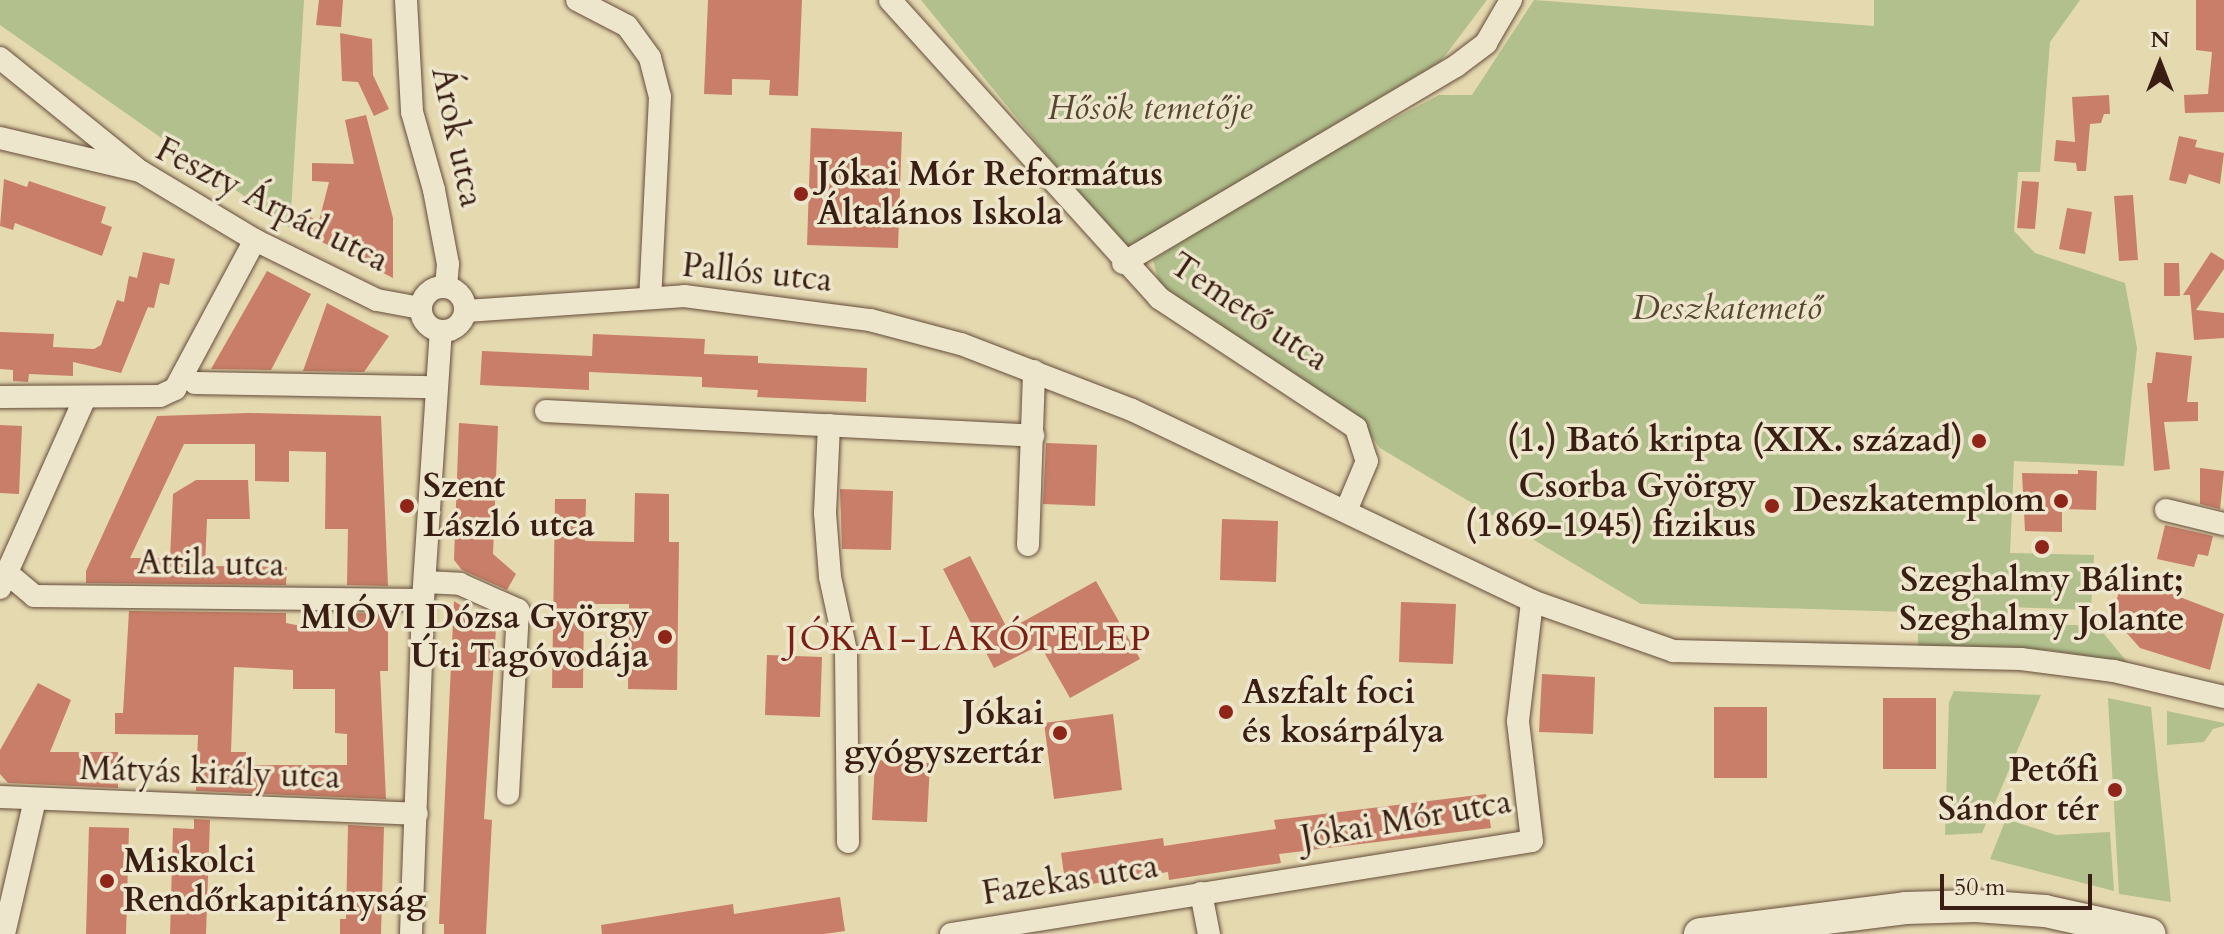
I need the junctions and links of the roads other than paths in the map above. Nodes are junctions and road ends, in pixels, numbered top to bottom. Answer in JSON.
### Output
{"nodes":[{"id":1,"x":406,"y":0,"type":"edge"},
{"id":2,"x":577,"y":0,"type":"edge"},
{"id":3,"x":890,"y":0,"type":"edge"},
{"id":4,"x":1511,"y":0,"type":"edge"},
{"id":5,"x":0,"y":58,"type":"edge"},
{"id":6,"x":0,"y":138,"type":"edge"},
{"id":7,"x":140,"y":171,"type":"junction"},
{"id":8,"x":255,"y":240,"type":"junction"},
{"id":9,"x":1123,"y":263,"type":"junction"},
{"id":10,"x":446,"y":287,"type":"junction"},
{"id":11,"x":650,"y":298,"type":"junction"},
{"id":12,"x":420,"y":308,"type":"junction"},
{"id":13,"x":466,"y":311,"type":"junction"},
{"id":14,"x":441,"y":332,"type":"junction"},
{"id":15,"x":1034,"y":371,"type":"junction"},
{"id":16,"x":185,"y":386,"type":"junction"},
{"id":17,"x":434,"y":387,"type":"junction"},
{"id":18,"x":0,"y":397,"type":"edge"},
{"id":19,"x":85,"y":398,"type":"junction"},
{"id":20,"x":546,"y":411,"type":"dead end"},
{"id":21,"x":829,"y":425,"type":"junction"},
{"id":22,"x":1033,"y":436,"type":"junction"},
{"id":23,"x":2166,"y":510,"type":"dead end"},
{"id":24,"x":1346,"y":511,"type":"junction"},
{"id":25,"x":2224,"y":524,"type":"edge"},
{"id":26,"x":1028,"y":545,"type":"dead end"},
{"id":27,"x":3,"y":581,"type":"edge"},
{"id":28,"x":424,"y":591,"type":"junction"},
{"id":29,"x":1532,"y":601,"type":"junction"},
{"id":30,"x":2224,"y":696,"type":"edge"},
{"id":31,"x":508,"y":794,"type":"dead end"},
{"id":32,"x":0,"y":797,"type":"edge"},
{"id":33,"x":35,"y":800,"type":"junction"},
{"id":34,"x":417,"y":814,"type":"junction"},
{"id":35,"x":848,"y":842,"type":"dead end"},
{"id":36,"x":1201,"y":893,"type":"junction"},
{"id":37,"x":4,"y":934,"type":"edge"},
{"id":38,"x":411,"y":934,"type":"edge"},
{"id":39,"x":951,"y":934,"type":"edge"},
{"id":40,"x":1209,"y":934,"type":"edge"},
{"id":41,"x":1700,"y":934,"type":"edge"},
{"id":42,"x":2149,"y":934,"type":"edge"}],
"edges":[{"from":1,"to":10,"type":"street","name":"Árok utca"},
{"from":2,"to":11,"type":"street"},
{"from":3,"to":9,"type":"street","name":"Temető utca"},
{"from":4,"to":9,"type":"street"},
{"from":5,"to":7,"type":"street"},
{"from":6,"to":7,"type":"street","name":"Feszty Árpád utca"},
{"from":7,"to":8,"type":"street","name":"Feszty Árpád utca"},
{"from":8,"to":12,"type":"street","name":"Feszty Árpád utca"},
{"from":8,"to":16,"type":"street"},
{"from":9,"to":24,"type":"street","name":"Temető utca"},
{"from":10,"to":12,"type":"street"},
{"from":10,"to":13,"type":"street"},
{"from":11,"to":13,"type":"street","name":"Pallós utca"},
{"from":11,"to":15,"type":"street","name":"Pallós utca"},
{"from":12,"to":14,"type":"street"},
{"from":13,"to":14,"type":"street"},
{"from":14,"to":17,"type":"street"},
{"from":15,"to":22,"type":"street"},
{"from":15,"to":24,"type":"street","name":"Pallós utca"},
{"from":16,"to":17,"type":"street"},
{"from":16,"to":19,"type":"street"},
{"from":17,"to":28,"type":"street"},
{"from":18,"to":19,"type":"street"},
{"from":19,"to":27,"type":"street"},
{"from":20,"to":21,"type":"street"},
{"from":21,"to":22,"type":"street"},
{"from":21,"to":35,"type":"street"},
{"from":22,"to":26,"type":"street"},
{"from":23,"to":25,"type":"street"},
{"from":24,"to":29,"type":"street","name":"Pallós utca"},
{"from":27,"to":28,"type":"street","name":"Attila utca"},
{"from":28,"to":31,"type":"street","name":"Attila utca"},
{"from":28,"to":34,"type":"street"},
{"from":29,"to":30,"type":"street","name":"Pallós utca"},
{"from":29,"to":36,"type":"street","name":"Jókai Mór utca"},
{"from":32,"to":33,"type":"street","name":"Mátyás király utca"},
{"from":33,"to":34,"type":"street","name":"Mátyás király utca"},
{"from":33,"to":37,"type":"street"},
{"from":34,"to":38,"type":"street"},
{"from":36,"to":39,"type":"street","name":"Fazekas utca"},
{"from":36,"to":40,"type":"street"},
{"from":41,"to":42,"type":"street"}]}
